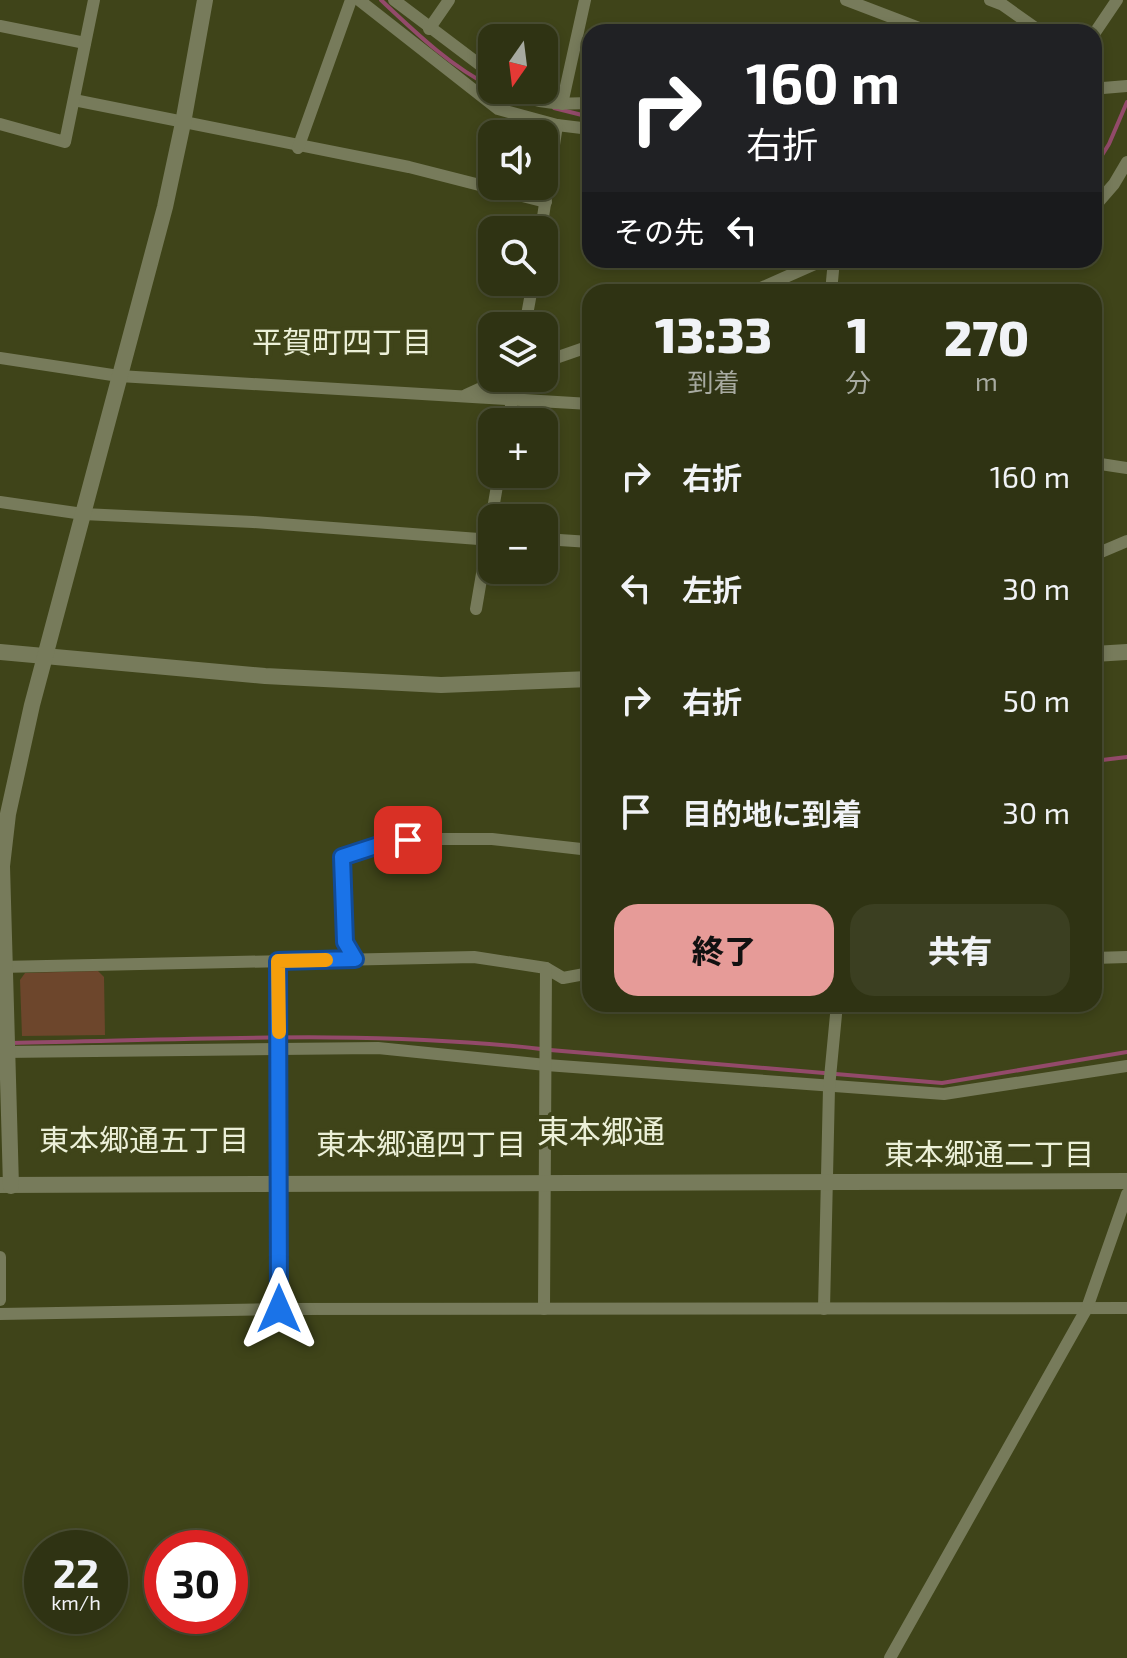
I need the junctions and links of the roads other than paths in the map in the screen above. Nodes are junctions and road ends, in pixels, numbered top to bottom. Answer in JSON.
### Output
{"nodes":[{"id":1,"x":94,"y":0,"type":"edge"},
{"id":2,"x":205,"y":0,"type":"edge"},
{"id":3,"x":351,"y":0,"type":"edge"},
{"id":4,"x":359,"y":0,"type":"edge"},
{"id":5,"x":394,"y":0,"type":"edge"},
{"id":6,"x":449,"y":0,"type":"edge"},
{"id":7,"x":585,"y":0,"type":"edge"},
{"id":8,"x":846,"y":0,"type":"edge"},
{"id":9,"x":990,"y":0,"type":"edge"},
{"id":10,"x":1117,"y":0,"type":"edge"},
{"id":11,"x":1005,"y":3,"type":"edge"},
{"id":12,"x":909,"y":24,"type":"edge"},
{"id":13,"x":1031,"y":24,"type":"edge"},
{"id":14,"x":1101,"y":24,"type":"edge"},
{"id":15,"x":0,"y":26,"type":"edge"},
{"id":16,"x":429,"y":29,"type":"junction"},
{"id":17,"x":85,"y":43,"type":"junction"},
{"id":18,"x":478,"y":64,"type":"edge"},
{"id":19,"x":1127,"y":86,"type":"edge"},
{"id":20,"x":1102,"y":88,"type":"edge"},
{"id":21,"x":74,"y":100,"type":"junction"},
{"id":22,"x":558,"y":103,"type":"edge"},
{"id":23,"x":582,"y":103,"type":"edge"},
{"id":24,"x":562,"y":104,"type":"junction"},
{"id":25,"x":539,"y":120,"type":"edge"},
{"id":26,"x":183,"y":123,"type":"junction"},
{"id":27,"x":0,"y":124,"type":"edge"},
{"id":28,"x":558,"y":125,"type":"edge"},
{"id":29,"x":582,"y":128,"type":"edge"},
{"id":30,"x":298,"y":148,"type":"junction"},
{"id":31,"x":1127,"y":162,"type":"edge"},
{"id":32,"x":1122,"y":180,"type":"edge"},
{"id":33,"x":1102,"y":201,"type":"edge"},
{"id":34,"x":546,"y":202,"type":"joint"},
{"id":35,"x":544,"y":216,"type":"edge"},
{"id":36,"x":806,"y":268,"type":"edge"},
{"id":37,"x":770,"y":284,"type":"edge"},
{"id":38,"x":582,"y":349,"type":"edge"},
{"id":39,"x":558,"y":357,"type":"edge"},
{"id":40,"x":0,"y":358,"type":"edge"},
{"id":41,"x":119,"y":376,"type":"junction"},
{"id":42,"x":478,"y":389,"type":"edge"},
{"id":43,"x":514,"y":392,"type":"edge"},
{"id":44,"x":465,"y":395,"type":"junction"},
{"id":45,"x":513,"y":398,"type":"junction"},
{"id":46,"x":582,"y":403,"type":"edge"},
{"id":47,"x":511,"y":408,"type":"edge"},
{"id":48,"x":1102,"y":464,"type":"edge"},
{"id":49,"x":1127,"y":468,"type":"edge"},
{"id":50,"x":0,"y":502,"type":"edge"},
{"id":51,"x":83,"y":514,"type":"junction"},
{"id":52,"x":478,"y":540,"type":"edge"},
{"id":53,"x":558,"y":540,"type":"edge"},
{"id":54,"x":582,"y":541,"type":"edge"},
{"id":55,"x":1127,"y":541,"type":"edge"},
{"id":56,"x":1102,"y":552,"type":"edge"},
{"id":57,"x":481,"y":584,"type":"edge"},
{"id":58,"x":476,"y":609,"type":"dead end"},
{"id":59,"x":0,"y":652,"type":"edge"},
{"id":60,"x":1127,"y":652,"type":"edge"},
{"id":61,"x":1102,"y":654,"type":"edge"},
{"id":62,"x":45,"y":655,"type":"junction"},
{"id":63,"x":582,"y":679,"type":"edge"},
{"id":64,"x":582,"y":849,"type":"edge"},
{"id":65,"x":1127,"y":957,"type":"edge"},
{"id":66,"x":1102,"y":958,"type":"edge"},
{"id":67,"x":355,"y":959,"type":"junction"},
{"id":68,"x":278,"y":961,"type":"junction"},
{"id":69,"x":2,"y":967,"type":"edge"},
{"id":70,"x":546,"y":968,"type":"junction"},
{"id":71,"x":582,"y":974,"type":"edge"},
{"id":72,"x":836,"y":1012,"type":"edge"},
{"id":73,"x":280,"y":1050,"type":"junction"},
{"id":74,"x":4,"y":1052,"type":"edge"},
{"id":75,"x":546,"y":1065,"type":"junction"},
{"id":76,"x":1127,"y":1066,"type":"edge"},
{"id":77,"x":829,"y":1088,"type":"junction"},
{"id":78,"x":1127,"y":1181,"type":"edge"},
{"id":79,"x":545,"y":1182,"type":"junction"},
{"id":80,"x":279,"y":1183,"type":"junction"},
{"id":81,"x":828,"y":1183,"type":"junction"},
{"id":82,"x":6,"y":1185,"type":"edge"},
{"id":83,"x":1127,"y":1194,"type":"edge"},
{"id":84,"x":0,"y":1257,"type":"edge"},
{"id":85,"x":0,"y":1300,"type":"edge"},
{"id":86,"x":1087,"y":1308,"type":"junction"},
{"id":87,"x":1127,"y":1308,"type":"edge"},
{"id":88,"x":279,"y":1309,"type":"junction"},
{"id":89,"x":544,"y":1309,"type":"junction"},
{"id":90,"x":824,"y":1309,"type":"junction"},
{"id":91,"x":0,"y":1314,"type":"edge"},
{"id":92,"x":890,"y":1658,"type":"edge"}],
"edges":[{"from":1,"to":17,"type":"street"},
{"from":2,"to":26,"type":"street"},
{"from":3,"to":30,"type":"street"},
{"from":4,"to":25,"type":"street"},
{"from":5,"to":16,"type":"street"},
{"from":6,"to":16,"type":"street"},
{"from":7,"to":24,"type":"street"},
{"from":8,"to":12,"type":"street"},
{"from":9,"to":11,"type":"street"},
{"from":10,"to":14,"type":"street"},
{"from":11,"to":13,"type":"street"},
{"from":15,"to":17,"type":"street"},
{"from":16,"to":18,"type":"street"},
{"from":17,"to":21,"type":"street"},
{"from":19,"to":20,"type":"street"},
{"from":21,"to":26,"type":"street"},
{"from":21,"to":27,"type":"street"},
{"from":22,"to":24,"type":"street"},
{"from":23,"to":24,"type":"street"},
{"from":26,"to":30,"type":"street"},
{"from":26,"to":41,"type":"street"},
{"from":28,"to":29,"type":"street"},
{"from":30,"to":34,"type":"street"},
{"from":31,"to":32,"type":"street"},
{"from":32,"to":33,"type":"street"},
{"from":34,"to":35,"type":"street"},
{"from":36,"to":37,"type":"street"},
{"from":38,"to":39,"type":"street"},
{"from":40,"to":41,"type":"street"},
{"from":41,"to":44,"type":"street"},
{"from":41,"to":51,"type":"street"},
{"from":42,"to":44,"type":"street"},
{"from":43,"to":45,"type":"street"},
{"from":44,"to":45,"type":"street"},
{"from":45,"to":46,"type":"street"},
{"from":45,"to":47,"type":"street"},
{"from":48,"to":49,"type":"street"},
{"from":50,"to":51,"type":"street"},
{"from":51,"to":52,"type":"street"},
{"from":51,"to":62,"type":"street"},
{"from":53,"to":54,"type":"street"},
{"from":55,"to":56,"type":"street"},
{"from":57,"to":58,"type":"street"},
{"from":59,"to":62,"type":"street"},
{"from":60,"to":61,"type":"street"},
{"from":62,"to":63,"type":"street"},
{"from":62,"to":69,"type":"street"},
{"from":64,"to":67,"type":"street"},
{"from":65,"to":66,"type":"street"},
{"from":67,"to":68,"type":"street"},
{"from":67,"to":70,"type":"street"},
{"from":68,"to":69,"type":"street"},
{"from":68,"to":73,"type":"street"},
{"from":69,"to":74,"type":"street"},
{"from":70,"to":71,"type":"street"},
{"from":70,"to":75,"type":"street"},
{"from":72,"to":77,"type":"street"},
{"from":73,"to":74,"type":"street"},
{"from":73,"to":75,"type":"street"},
{"from":73,"to":80,"type":"street"},
{"from":74,"to":82,"type":"street"},
{"from":75,"to":77,"type":"street"},
{"from":75,"to":79,"type":"street"},
{"from":76,"to":77,"type":"street"},
{"from":77,"to":81,"type":"street"},
{"from":78,"to":81,"type":"street"},
{"from":79,"to":80,"type":"street"},
{"from":79,"to":81,"type":"street"},
{"from":79,"to":89,"type":"street"},
{"from":80,"to":82,"type":"street"},
{"from":80,"to":88,"type":"street"},
{"from":81,"to":90,"type":"street"},
{"from":83,"to":86,"type":"street"},
{"from":84,"to":85,"type":"street"},
{"from":86,"to":87,"type":"street"},
{"from":86,"to":90,"type":"street"},
{"from":86,"to":92,"type":"street"},
{"from":88,"to":89,"type":"street"},
{"from":88,"to":91,"type":"street"},
{"from":89,"to":90,"type":"street"}]}
